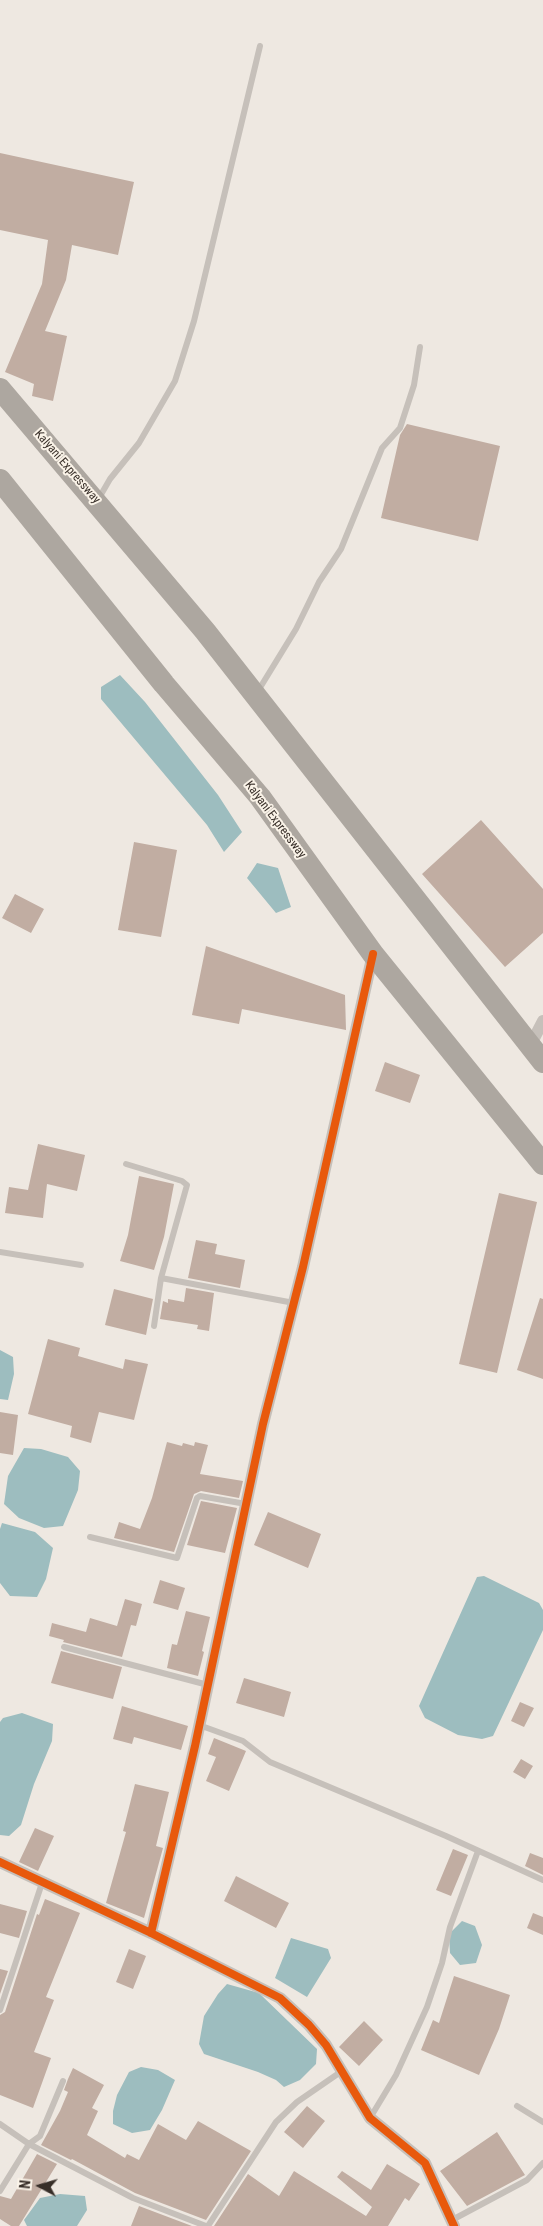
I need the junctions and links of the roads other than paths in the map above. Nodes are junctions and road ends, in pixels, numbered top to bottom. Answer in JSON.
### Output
{"nodes":[{"id":1,"x":260,"y":46,"type":"dead end"},
{"id":2,"x":420,"y":347,"type":"dead end"},
{"id":3,"x":0,"y":389,"type":"edge"},
{"id":4,"x":0,"y":480,"type":"edge"},
{"id":5,"x":97,"y":501,"type":"junction"},
{"id":6,"x":255,"y":697,"type":"junction"},
{"id":7,"x":373,"y":954,"type":"junction"},
{"id":8,"x":543,"y":1021,"type":"edge"},
{"id":9,"x":536,"y":1054,"type":"edge"},
{"id":10,"x":126,"y":1164,"type":"dead end"},
{"id":11,"x":543,"y":1164,"type":"edge"},
{"id":12,"x":0,"y":1252,"type":"edge"},
{"id":13,"x":80,"y":1265,"type":"dead end"},
{"id":14,"x":162,"y":1278,"type":"junction"},
{"id":15,"x":294,"y":1303,"type":"junction"},
{"id":16,"x":154,"y":1326,"type":"dead end"},
{"id":17,"x":246,"y":1504,"type":"junction"},
{"id":18,"x":90,"y":1538,"type":"dead end"},
{"id":19,"x":64,"y":1646,"type":"dead end"},
{"id":20,"x":208,"y":1685,"type":"junction"},
{"id":21,"x":199,"y":1725,"type":"junction"},
{"id":22,"x":478,"y":1851,"type":"junction"},
{"id":23,"x":0,"y":1862,"type":"edge"},
{"id":24,"x":543,"y":1880,"type":"edge"},
{"id":25,"x":42,"y":1883,"type":"junction"},
{"id":26,"x":151,"y":1933,"type":"junction"},
{"id":27,"x":0,"y":2010,"type":"edge"},
{"id":28,"x":342,"y":2071,"type":"junction"},
{"id":29,"x":63,"y":2081,"type":"dead end"},
{"id":30,"x":518,"y":2106,"type":"dead end"},
{"id":31,"x":370,"y":2118,"type":"junction"},
{"id":32,"x":543,"y":2122,"type":"edge"},
{"id":33,"x":0,"y":2124,"type":"edge"},
{"id":34,"x":29,"y":2144,"type":"junction"},
{"id":35,"x":543,"y":2163,"type":"edge"},
{"id":36,"x":0,"y":2191,"type":"edge"},
{"id":37,"x":453,"y":2223,"type":"edge"},
{"id":38,"x":207,"y":2226,"type":"edge"}],
"edges":[{"from":1,"to":5,"type":"lane"},
{"from":2,"to":6,"type":"lane"},
{"from":3,"to":5,"type":"highway","name":"Kalyani Expressway"},
{"from":4,"to":7,"type":"highway","name":"Kalyani Expressway"},
{"from":5,"to":6,"type":"highway","name":"Kalyani Expressway"},
{"from":6,"to":9,"type":"highway","name":"Kalyani Expressway"},
{"from":7,"to":11,"type":"highway","name":"Kalyani Expressway"},
{"from":7,"to":15,"type":"street"},
{"from":8,"to":9,"type":"street"},
{"from":10,"to":14,"type":"lane"},
{"from":12,"to":13,"type":"lane"},
{"from":14,"to":15,"type":"lane"},
{"from":14,"to":16,"type":"lane"},
{"from":15,"to":17,"type":"street"},
{"from":17,"to":18,"type":"lane"},
{"from":17,"to":20,"type":"street"},
{"from":19,"to":20,"type":"lane"},
{"from":20,"to":21,"type":"street"},
{"from":21,"to":22,"type":"lane"},
{"from":21,"to":26,"type":"street"},
{"from":22,"to":24,"type":"lane"},
{"from":22,"to":31,"type":"lane"},
{"from":23,"to":25,"type":"street"},
{"from":25,"to":26,"type":"street"},
{"from":25,"to":27,"type":"lane"},
{"from":26,"to":28,"type":"street"},
{"from":28,"to":31,"type":"street"},
{"from":28,"to":38,"type":"lane"},
{"from":29,"to":34,"type":"lane"},
{"from":30,"to":32,"type":"lane"},
{"from":31,"to":37,"type":"street"},
{"from":33,"to":34,"type":"lane"},
{"from":34,"to":36,"type":"lane"},
{"from":34,"to":38,"type":"lane"},
{"from":35,"to":37,"type":"lane"}]}
